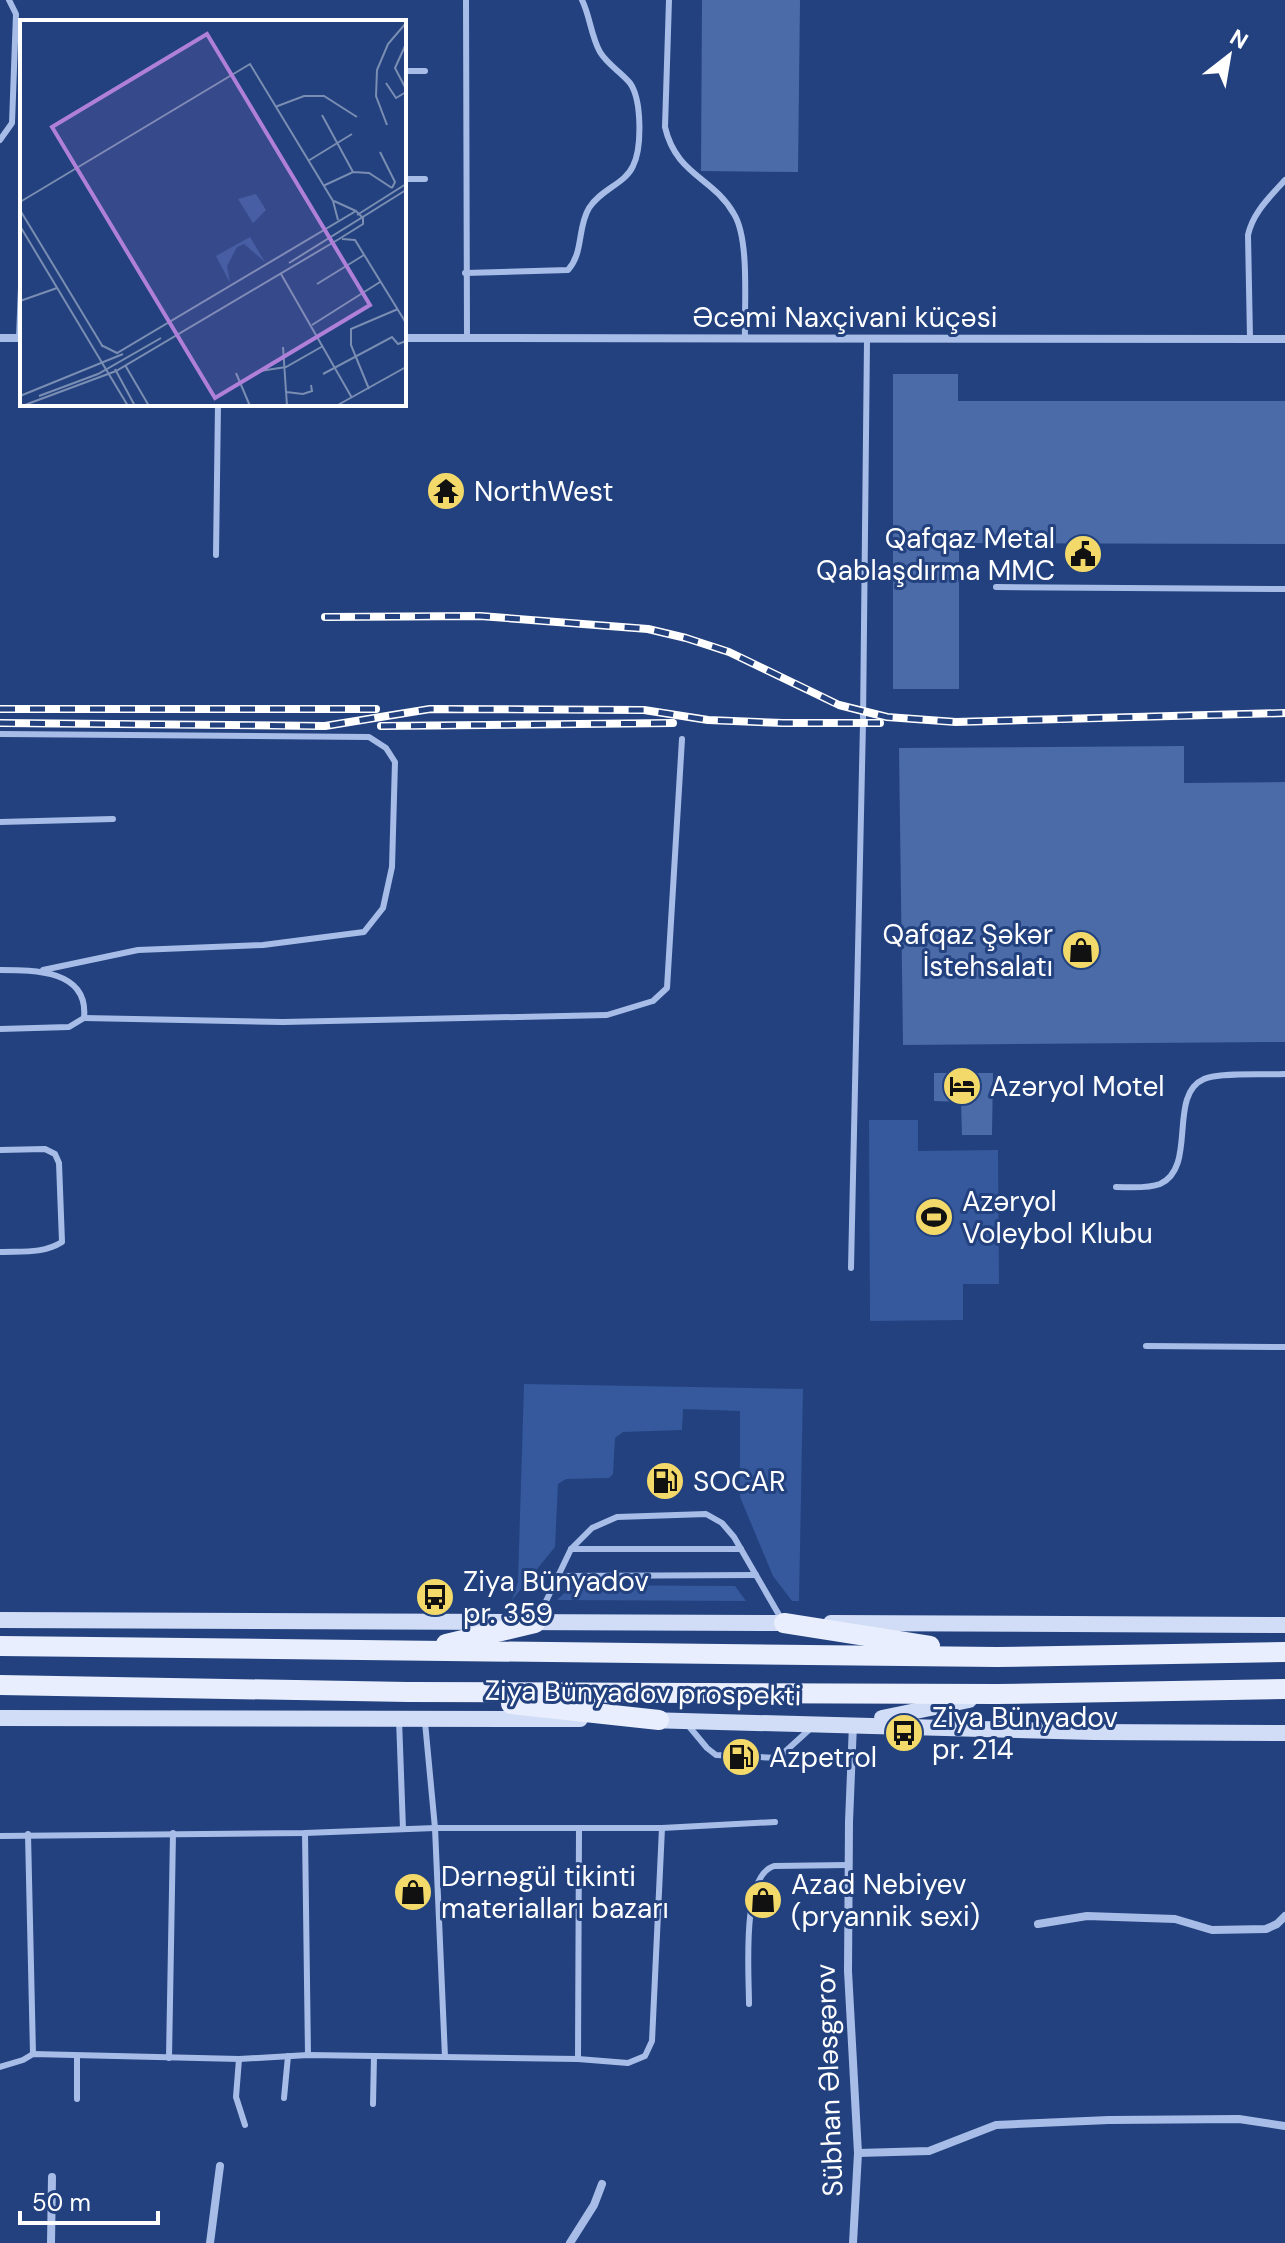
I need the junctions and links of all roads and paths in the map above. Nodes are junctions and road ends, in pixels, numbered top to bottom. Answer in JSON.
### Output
{"nodes":[{"id":1,"x":9,"y":0,"type":"edge"},
{"id":2,"x":466,"y":0,"type":"edge"},
{"id":3,"x":582,"y":0,"type":"edge"},
{"id":4,"x":669,"y":0,"type":"edge"},
{"id":5,"x":406,"y":71,"type":"edge"},
{"id":6,"x":425,"y":71,"type":"dead end"},
{"id":7,"x":0,"y":140,"type":"edge"},
{"id":8,"x":406,"y":179,"type":"edge"},
{"id":9,"x":425,"y":179,"type":"dead end"},
{"id":10,"x":1285,"y":180,"type":"edge"},
{"id":11,"x":465,"y":273,"type":"junction"},
{"id":12,"x":406,"y":338,"type":"edge"},
{"id":13,"x":467,"y":338,"type":"junction"},
{"id":14,"x":1250,"y":338,"type":"junction"},
{"id":15,"x":745,"y":339,"type":"junction"},
{"id":16,"x":1285,"y":339,"type":"edge"},
{"id":17,"x":867,"y":340,"type":"junction"},
{"id":18,"x":218,"y":406,"type":"edge"},
{"id":19,"x":216,"y":555,"type":"dead end"},
{"id":20,"x":996,"y":587,"type":"dead end"},
{"id":21,"x":1285,"y":589,"type":"edge"},
{"id":22,"x":0,"y":734,"type":"edge"},
{"id":23,"x":682,"y":739,"type":"dead end"},
{"id":24,"x":113,"y":819,"type":"dead end"},
{"id":25,"x":0,"y":822,"type":"edge"},
{"id":26,"x":0,"y":970,"type":"edge"},
{"id":27,"x":43,"y":970,"type":"junction"},
{"id":28,"x":84,"y":1018,"type":"junction"},
{"id":29,"x":0,"y":1029,"type":"edge"},
{"id":30,"x":1285,"y":1074,"type":"edge"},
{"id":31,"x":0,"y":1150,"type":"edge"},
{"id":32,"x":1116,"y":1187,"type":"dead end"},
{"id":33,"x":0,"y":1252,"type":"edge"},
{"id":34,"x":851,"y":1268,"type":"dead end"},
{"id":35,"x":1146,"y":1346,"type":"dead end"},
{"id":36,"x":1285,"y":1347,"type":"edge"},
{"id":37,"x":571,"y":1549,"type":"junction"},
{"id":38,"x":741,"y":1549,"type":"junction"},
{"id":39,"x":756,"y":1575,"type":"junction"},
{"id":40,"x":558,"y":1576,"type":"junction"},
{"id":41,"x":0,"y":1620,"type":"edge"},
{"id":42,"x":535,"y":1623,"type":"junction"},
{"id":43,"x":784,"y":1623,"type":"junction"},
{"id":44,"x":1285,"y":1625,"type":"edge"},
{"id":45,"x":0,"y":1646,"type":"edge"},
{"id":46,"x":413,"y":1651,"type":"junction"},
{"id":47,"x":1285,"y":1652,"type":"edge"},
{"id":48,"x":997,"y":1657,"type":"junction"},
{"id":49,"x":0,"y":1685,"type":"edge"},
{"id":50,"x":1285,"y":1689,"type":"edge"},
{"id":51,"x":408,"y":1692,"type":"junction"},
{"id":52,"x":997,"y":1694,"type":"junction"},
{"id":53,"x":424,"y":1717,"type":"junction"},
{"id":54,"x":0,"y":1718,"type":"edge"},
{"id":55,"x":399,"y":1719,"type":"junction"},
{"id":56,"x":659,"y":1720,"type":"junction"},
{"id":57,"x":685,"y":1721,"type":"junction"},
{"id":58,"x":815,"y":1723,"type":"junction"},
{"id":59,"x":853,"y":1724,"type":"junction"},
{"id":60,"x":1285,"y":1733,"type":"edge"},
{"id":61,"x":775,"y":1822,"type":"dead end"},
{"id":62,"x":435,"y":1828,"type":"junction"},
{"id":63,"x":662,"y":1828,"type":"junction"},
{"id":64,"x":403,"y":1829,"type":"junction"},
{"id":65,"x":579,"y":1830,"type":"junction"},
{"id":66,"x":173,"y":1833,"type":"junction"},
{"id":67,"x":305,"y":1833,"type":"junction"},
{"id":68,"x":28,"y":1834,"type":"junction"},
{"id":69,"x":0,"y":1836,"type":"edge"},
{"id":70,"x":848,"y":1865,"type":"junction"},
{"id":71,"x":1285,"y":1916,"type":"edge"},
{"id":72,"x":1038,"y":1924,"type":"dead end"},
{"id":73,"x":749,"y":2004,"type":"dead end"},
{"id":74,"x":33,"y":2054,"type":"junction"},
{"id":75,"x":308,"y":2055,"type":"junction"},
{"id":76,"x":77,"y":2056,"type":"junction"},
{"id":77,"x":288,"y":2056,"type":"junction"},
{"id":78,"x":374,"y":2056,"type":"junction"},
{"id":79,"x":445,"y":2057,"type":"junction"},
{"id":80,"x":169,"y":2058,"type":"junction"},
{"id":81,"x":239,"y":2059,"type":"junction"},
{"id":82,"x":578,"y":2059,"type":"junction"},
{"id":83,"x":0,"y":2067,"type":"edge"},
{"id":84,"x":284,"y":2098,"type":"dead end"},
{"id":85,"x":77,"y":2099,"type":"dead end"},
{"id":86,"x":373,"y":2104,"type":"dead end"},
{"id":87,"x":245,"y":2125,"type":"dead end"},
{"id":88,"x":1285,"y":2126,"type":"edge"},
{"id":89,"x":858,"y":2153,"type":"junction"},
{"id":90,"x":220,"y":2166,"type":"dead end"},
{"id":91,"x":52,"y":2177,"type":"dead end"},
{"id":92,"x":602,"y":2184,"type":"dead end"},
{"id":93,"x":51,"y":2243,"type":"edge"},
{"id":94,"x":210,"y":2243,"type":"edge"},
{"id":95,"x":570,"y":2243,"type":"edge"},
{"id":96,"x":853,"y":2243,"type":"edge"}],
"edges":[{"from":1,"to":7,"type":"lane"},
{"from":2,"to":11,"type":"lane"},
{"from":3,"to":11,"type":"lane"},
{"from":4,"to":15,"type":"lane"},
{"from":5,"to":6,"type":"lane"},
{"from":8,"to":9,"type":"lane"},
{"from":10,"to":14,"type":"lane"},
{"from":11,"to":13,"type":"lane"},
{"from":12,"to":13,"type":"street","name":"Əcəmi Naxçivani küçəsi"},
{"from":13,"to":15,"type":"street","name":"Əcəmi Naxçivani küçəsi"},
{"from":14,"to":16,"type":"street","name":"Əcəmi Naxçivani küçəsi"},
{"from":14,"to":17,"type":"street","name":"Əcəmi Naxçivani küçəsi"},
{"from":15,"to":17,"type":"street","name":"Əcəmi Naxçivani küçəsi"},
{"from":17,"to":34,"type":"lane"},
{"from":18,"to":19,"type":"lane"},
{"from":20,"to":21,"type":"lane"},
{"from":22,"to":27,"type":"lane"},
{"from":23,"to":28,"type":"lane"},
{"from":24,"to":25,"type":"lane"},
{"from":26,"to":27,"type":"lane"},
{"from":27,"to":28,"type":"lane"},
{"from":28,"to":29,"type":"lane"},
{"from":30,"to":32,"type":"lane"},
{"from":31,"to":33,"type":"lane"},
{"from":35,"to":36,"type":"lane"},
{"from":37,"to":38,"type":"lane"},
{"from":37,"to":38,"type":"lane"},
{"from":37,"to":40,"type":"lane"},
{"from":38,"to":39,"type":"lane"},
{"from":39,"to":40,"type":"lane"},
{"from":39,"to":43,"type":"lane"},
{"from":40,"to":42,"type":"lane"},
{"from":41,"to":42,"type":"main road"},
{"from":42,"to":43,"type":"main road"},
{"from":42,"to":46,"type":"main road"},
{"from":43,"to":44,"type":"main road"},
{"from":43,"to":48,"type":"main road"},
{"from":45,"to":46,"type":"main road","name":"Ziya Bünyadov prospekti"},
{"from":46,"to":48,"type":"main road","name":"Ziya Bünyadov prospekti"},
{"from":47,"to":48,"type":"main road","name":"Ziya Bünyadov prospekti"},
{"from":49,"to":51,"type":"main road","name":"Ziya Bünyadov prospekti"},
{"from":50,"to":52,"type":"main road","name":"Ziya Bünyadov prospekti"},
{"from":51,"to":52,"type":"main road","name":"Ziya Bünyadov prospekti"},
{"from":51,"to":56,"type":"main road"},
{"from":52,"to":59,"type":"main road"},
{"from":53,"to":55,"type":"main road","name":"Ziya Bünyadov prospekti"},
{"from":53,"to":56,"type":"main road","name":"Ziya Bünyadov prospekti"},
{"from":53,"to":62,"type":"lane"},
{"from":54,"to":55,"type":"main road","name":"Ziya Bünyadov prospekti"},
{"from":55,"to":64,"type":"lane"},
{"from":56,"to":57,"type":"main road","name":"Ziya Bünyadov prospekti"},
{"from":57,"to":58,"type":"main road","name":"Ziya Bünyadov prospekti"},
{"from":57,"to":58,"type":"lane"},
{"from":58,"to":59,"type":"main road","name":"Ziya Bünyadov prospekti"},
{"from":59,"to":60,"type":"main road","name":"Ziya Bünyadov prospekti"},
{"from":59,"to":70,"type":"street","name":"Sübhan Ələsgərov"},
{"from":61,"to":63,"type":"lane"},
{"from":62,"to":64,"type":"lane"},
{"from":62,"to":65,"type":"lane"},
{"from":62,"to":79,"type":"lane"},
{"from":63,"to":65,"type":"lane"},
{"from":63,"to":82,"type":"lane"},
{"from":64,"to":67,"type":"lane"},
{"from":65,"to":82,"type":"lane"},
{"from":66,"to":67,"type":"lane"},
{"from":66,"to":68,"type":"lane"},
{"from":66,"to":80,"type":"lane"},
{"from":67,"to":75,"type":"lane"},
{"from":68,"to":69,"type":"lane"},
{"from":68,"to":74,"type":"lane"},
{"from":70,"to":73,"type":"lane"},
{"from":70,"to":89,"type":"street","name":"Sübhan Ələsgərov"},
{"from":71,"to":72,"type":"street"},
{"from":74,"to":76,"type":"lane"},
{"from":74,"to":83,"type":"lane"},
{"from":75,"to":77,"type":"lane"},
{"from":75,"to":78,"type":"lane"},
{"from":76,"to":80,"type":"lane"},
{"from":76,"to":85,"type":"lane"},
{"from":77,"to":81,"type":"lane"},
{"from":77,"to":84,"type":"lane"},
{"from":78,"to":79,"type":"lane"},
{"from":78,"to":86,"type":"lane"},
{"from":79,"to":82,"type":"lane"},
{"from":80,"to":81,"type":"lane"},
{"from":81,"to":87,"type":"lane"},
{"from":88,"to":89,"type":"street"},
{"from":89,"to":96,"type":"street","name":"Sübhan Ələsgərov"},
{"from":90,"to":94,"type":"street"},
{"from":91,"to":93,"type":"street"},
{"from":92,"to":95,"type":"street"}]}
